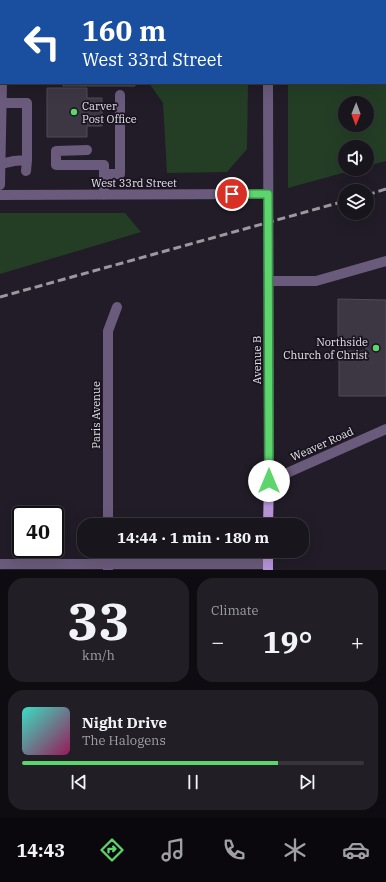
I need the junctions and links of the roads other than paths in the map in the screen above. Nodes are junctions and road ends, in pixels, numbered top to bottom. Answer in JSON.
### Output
{"nodes":[{"id":1,"x":2,"y":84,"type":"edge"},
{"id":2,"x":268,"y":84,"type":"edge"},
{"id":3,"x":120,"y":95,"type":"dead end"},
{"id":4,"x":2,"y":103,"type":"junction"},
{"id":5,"x":87,"y":150,"type":"dead end"},
{"id":6,"x":28,"y":160,"type":"junction"},
{"id":7,"x":0,"y":164,"type":"edge"},
{"id":8,"x":26,"y":171,"type":"dead end"},
{"id":9,"x":104,"y":174,"type":"junction"},
{"id":10,"x":0,"y":185,"type":"edge"},
{"id":11,"x":268,"y":194,"type":"junction"},
{"id":12,"x":0,"y":195,"type":"edge"},
{"id":13,"x":104,"y":195,"type":"junction"},
{"id":14,"x":386,"y":262,"type":"edge"},
{"id":15,"x":269,"y":281,"type":"junction"},
{"id":16,"x":117,"y":307,"type":"dead end"},
{"id":17,"x":386,"y":429,"type":"edge"},
{"id":18,"x":269,"y":481,"type":"junction"},
{"id":19,"x":108,"y":518,"type":"edge"},
{"id":20,"x":268,"y":518,"type":"edge"},
{"id":21,"x":0,"y":564,"type":"edge"},
{"id":22,"x":108,"y":567,"type":"edge"},
{"id":23,"x":268,"y":567,"type":"edge"}],
"edges":[{"from":1,"to":4,"type":"street"},
{"from":2,"to":11,"type":"street","name":"Avenue B"},
{"from":3,"to":9,"type":"street"},
{"from":4,"to":6,"type":"street"},
{"from":4,"to":7,"type":"street"},
{"from":5,"to":9,"type":"street"},
{"from":6,"to":7,"type":"street"},
{"from":6,"to":8,"type":"street"},
{"from":7,"to":10,"type":"street"},
{"from":9,"to":13,"type":"street"},
{"from":11,"to":13,"type":"street","name":"West 33rd Street"},
{"from":11,"to":15,"type":"street","name":"Avenue B"},
{"from":12,"to":13,"type":"street","name":"West 33rd Street"},
{"from":14,"to":15,"type":"street"},
{"from":15,"to":18,"type":"street","name":"Avenue B"},
{"from":16,"to":19,"type":"street","name":"Paris Avenue"},
{"from":17,"to":18,"type":"street","name":"Weaver Road"},
{"from":18,"to":20,"type":"main road","name":"Avenue B"},
{"from":21,"to":22,"type":"street"},
{"from":22,"to":23,"type":"street"}]}
